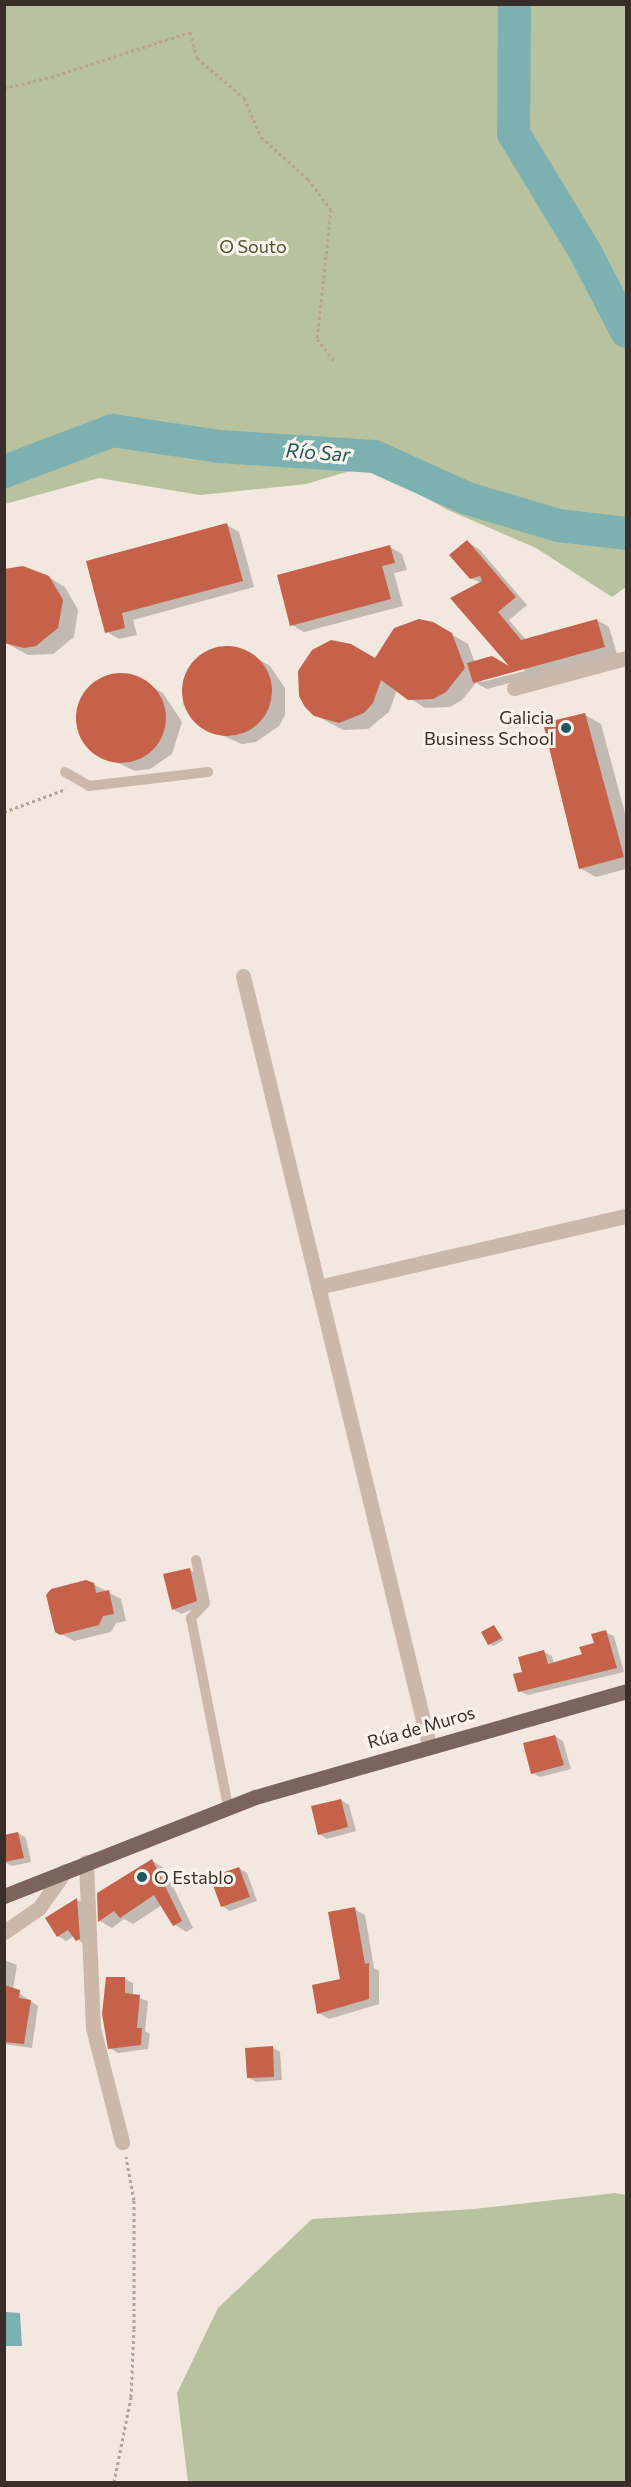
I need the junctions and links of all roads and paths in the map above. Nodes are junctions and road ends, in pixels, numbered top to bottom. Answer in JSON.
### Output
{"nodes":[{"id":1,"x":4,"y":88,"type":"edge"},
{"id":2,"x":334,"y":362,"type":"dead end"},
{"id":3,"x":627,"y":658,"type":"edge"},
{"id":4,"x":514,"y":688,"type":"dead end"},
{"id":5,"x":65,"y":772,"type":"dead end"},
{"id":6,"x":208,"y":772,"type":"dead end"},
{"id":7,"x":81,"y":781,"type":"junction"},
{"id":8,"x":4,"y":812,"type":"edge"},
{"id":9,"x":243,"y":976,"type":"dead end"},
{"id":10,"x":627,"y":1216,"type":"edge"},
{"id":11,"x":318,"y":1287,"type":"junction"},
{"id":12,"x":196,"y":1560,"type":"dead end"},
{"id":13,"x":627,"y":1691,"type":"edge"},
{"id":14,"x":429,"y":1745,"type":"junction"},
{"id":15,"x":228,"y":1806,"type":"junction"},
{"id":16,"x":86,"y":1862,"type":"junction"},
{"id":17,"x":65,"y":1871,"type":"junction"},
{"id":18,"x":5,"y":1895,"type":"edge"},
{"id":19,"x":4,"y":1932,"type":"edge"},
{"id":20,"x":122,"y":2142,"type":"joint"},
{"id":21,"x":114,"y":2482,"type":"edge"}],
"edges":[{"from":1,"to":2,"type":"path"},
{"from":3,"to":4,"type":"street"},
{"from":5,"to":7,"type":"lane"},
{"from":6,"to":7,"type":"lane"},
{"from":7,"to":8,"type":"path"},
{"from":9,"to":11,"type":"street"},
{"from":10,"to":11,"type":"street"},
{"from":11,"to":14,"type":"street"},
{"from":12,"to":15,"type":"lane"},
{"from":13,"to":14,"type":"main road","name":"Rúa de Muros"},
{"from":14,"to":15,"type":"main road","name":"Rúa de Muros"},
{"from":15,"to":16,"type":"main road","name":"Rúa de Muros"},
{"from":16,"to":17,"type":"main road","name":"Rúa de Muros"},
{"from":16,"to":20,"type":"street"},
{"from":17,"to":18,"type":"main road","name":"Rúa de Muros"},
{"from":17,"to":19,"type":"street"},
{"from":20,"to":21,"type":"path"}]}
